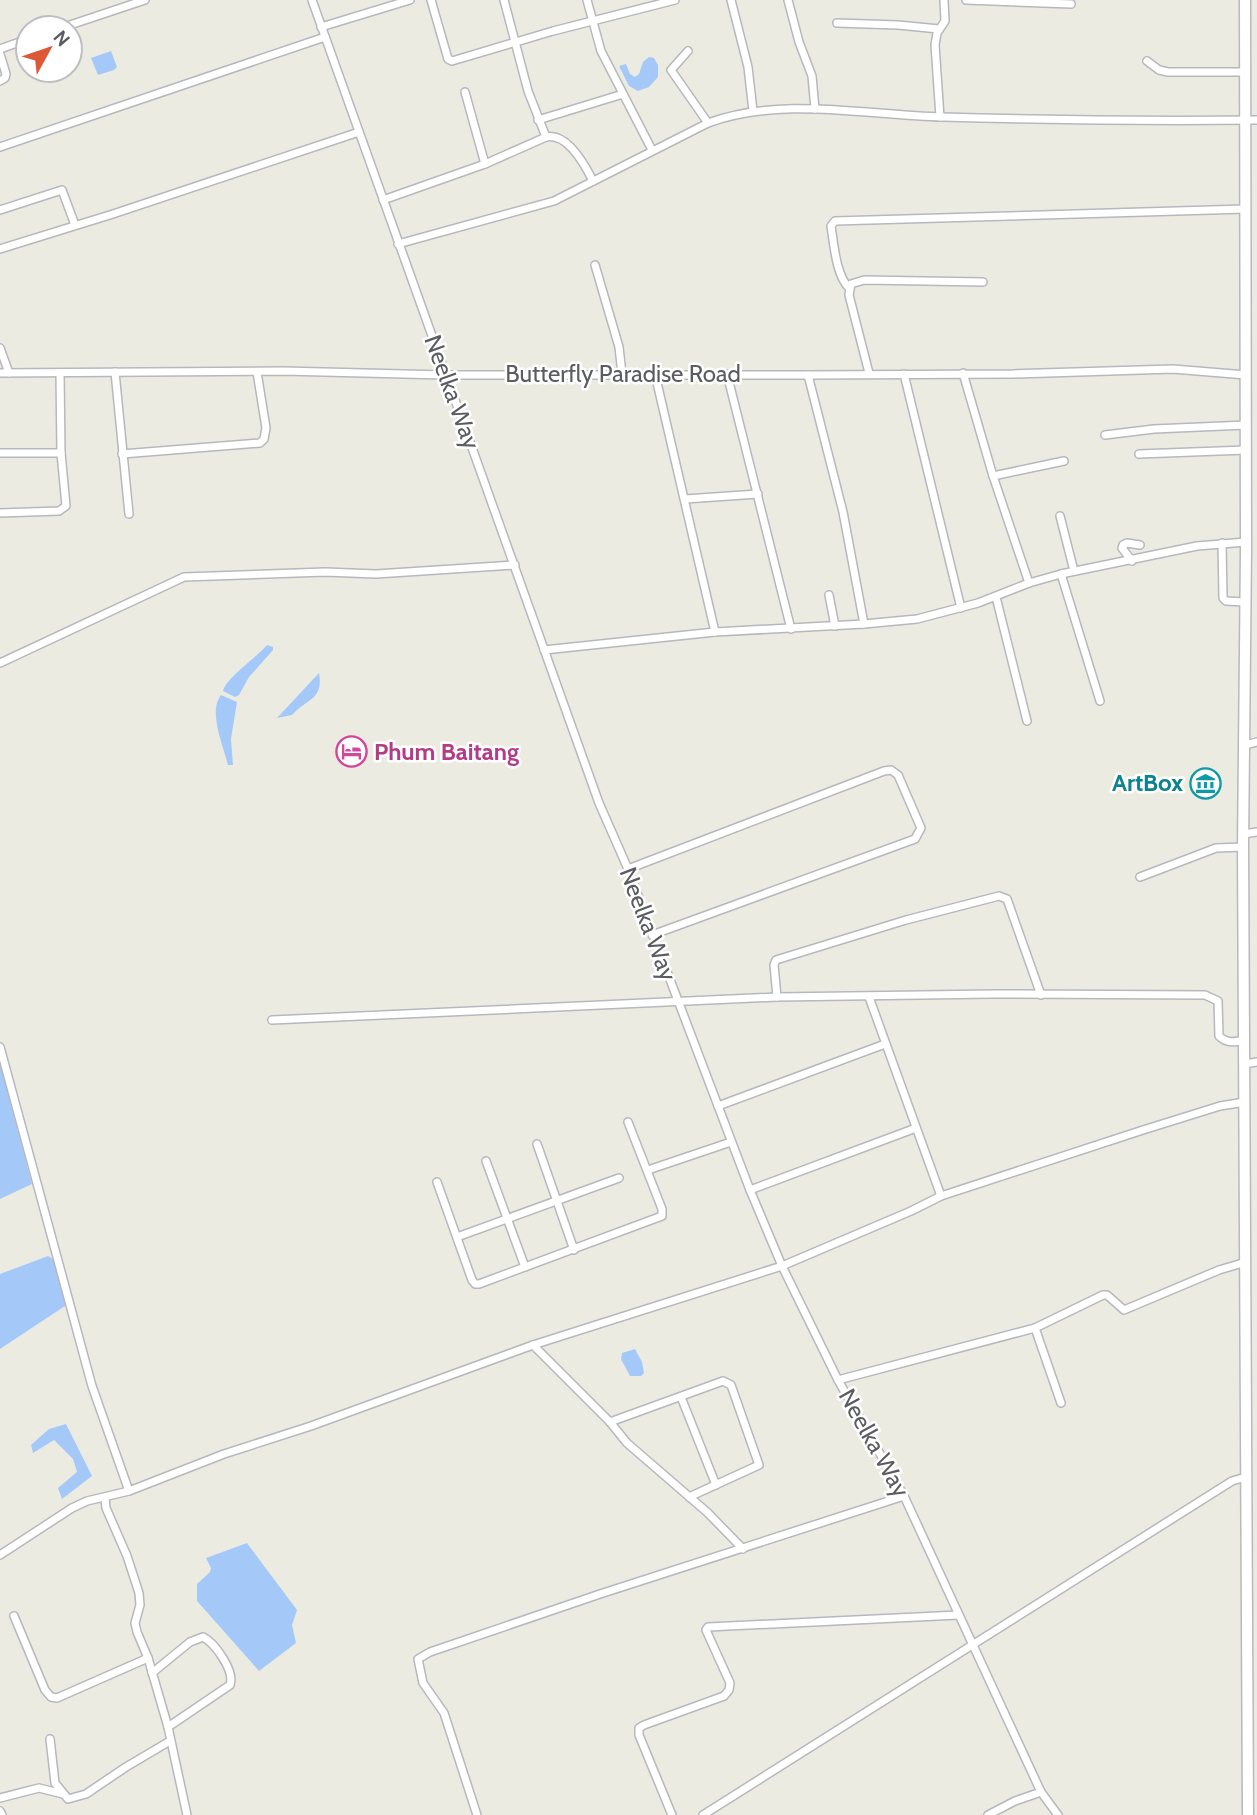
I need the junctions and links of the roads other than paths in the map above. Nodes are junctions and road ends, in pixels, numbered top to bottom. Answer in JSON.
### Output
{"nodes":[{"id":1,"x":145,"y":0,"type":"edge"},
{"id":2,"x":312,"y":0,"type":"edge"},
{"id":3,"x":410,"y":0,"type":"edge"},
{"id":4,"x":430,"y":0,"type":"edge"},
{"id":5,"x":504,"y":0,"type":"edge"},
{"id":6,"x":587,"y":0,"type":"edge"},
{"id":7,"x":676,"y":0,"type":"edge"},
{"id":8,"x":731,"y":0,"type":"edge"},
{"id":9,"x":788,"y":0,"type":"edge"},
{"id":10,"x":944,"y":0,"type":"edge"},
{"id":11,"x":966,"y":0,"type":"edge"},
{"id":12,"x":1245,"y":0,"type":"edge"},
{"id":13,"x":1071,"y":4,"type":"dead end"},
{"id":14,"x":84,"y":20,"type":"edge"},
{"id":15,"x":592,"y":21,"type":"junction"},
{"id":16,"x":837,"y":23,"type":"dead end"},
{"id":17,"x":321,"y":27,"type":"junction"},
{"id":18,"x":939,"y":29,"type":"junction"},
{"id":19,"x":325,"y":37,"type":"junction"},
{"id":20,"x":516,"y":43,"type":"junction"},
{"id":21,"x":0,"y":51,"type":"edge"},
{"id":22,"x":688,"y":51,"type":"dead end"},
{"id":23,"x":1147,"y":61,"type":"dead end"},
{"id":24,"x":1245,"y":72,"type":"junction"},
{"id":25,"x":0,"y":81,"type":"edge"},
{"id":26,"x":465,"y":92,"type":"dead end"},
{"id":27,"x":623,"y":94,"type":"junction"},
{"id":28,"x":815,"y":109,"type":"junction"},
{"id":29,"x":753,"y":111,"type":"junction"},
{"id":30,"x":940,"y":117,"type":"junction"},
{"id":31,"x":538,"y":120,"type":"junction"},
{"id":32,"x":1252,"y":120,"type":"edge"},
{"id":33,"x":708,"y":122,"type":"junction"},
{"id":34,"x":359,"y":132,"type":"junction"},
{"id":35,"x":546,"y":137,"type":"junction"},
{"id":36,"x":0,"y":147,"type":"edge"},
{"id":37,"x":652,"y":150,"type":"junction"},
{"id":38,"x":485,"y":164,"type":"junction"},
{"id":39,"x":593,"y":181,"type":"junction"},
{"id":40,"x":383,"y":200,"type":"junction"},
{"id":41,"x":1245,"y":209,"type":"junction"},
{"id":42,"x":0,"y":211,"type":"edge"},
{"id":43,"x":1257,"y":223,"type":"edge"},
{"id":44,"x":75,"y":225,"type":"junction"},
{"id":45,"x":1245,"y":226,"type":"junction"},
{"id":46,"x":398,"y":244,"type":"junction"},
{"id":47,"x":0,"y":250,"type":"edge"},
{"id":48,"x":595,"y":265,"type":"dead end"},
{"id":49,"x":982,"y":282,"type":"dead end"},
{"id":50,"x":849,"y":288,"type":"junction"},
{"id":51,"x":0,"y":348,"type":"edge"},
{"id":52,"x":115,"y":372,"type":"junction"},
{"id":53,"x":257,"y":372,"type":"junction"},
{"id":54,"x":0,"y":373,"type":"edge"},
{"id":55,"x":9,"y":373,"type":"junction"},
{"id":56,"x":60,"y":373,"type":"junction"},
{"id":57,"x":869,"y":373,"type":"junction"},
{"id":58,"x":963,"y":373,"type":"junction"},
{"id":59,"x":622,"y":374,"type":"junction"},
{"id":60,"x":655,"y":374,"type":"junction"},
{"id":61,"x":727,"y":374,"type":"junction"},
{"id":62,"x":904,"y":374,"type":"junction"},
{"id":63,"x":445,"y":375,"type":"junction"},
{"id":64,"x":808,"y":375,"type":"junction"},
{"id":65,"x":1240,"y":375,"type":"junction"},
{"id":66,"x":1246,"y":425,"type":"junction"},
{"id":67,"x":1105,"y":435,"type":"dead end"},
{"id":68,"x":1237,"y":450,"type":"junction"},
{"id":69,"x":0,"y":453,"type":"edge"},
{"id":70,"x":61,"y":453,"type":"junction"},
{"id":71,"x":122,"y":454,"type":"junction"},
{"id":72,"x":1139,"y":454,"type":"dead end"},
{"id":73,"x":1065,"y":461,"type":"dead end"},
{"id":74,"x":993,"y":476,"type":"junction"},
{"id":75,"x":758,"y":494,"type":"junction"},
{"id":76,"x":685,"y":499,"type":"junction"},
{"id":77,"x":0,"y":513,"type":"edge"},
{"id":78,"x":129,"y":514,"type":"dead end"},
{"id":79,"x":1060,"y":516,"type":"dead end"},
{"id":80,"x":1224,"y":543,"type":"junction"},
{"id":81,"x":1140,"y":545,"type":"dead end"},
{"id":82,"x":1246,"y":546,"type":"edge"},
{"id":83,"x":1132,"y":561,"type":"junction"},
{"id":84,"x":515,"y":565,"type":"junction"},
{"id":85,"x":1073,"y":571,"type":"junction"},
{"id":86,"x":1061,"y":574,"type":"junction"},
{"id":87,"x":1029,"y":583,"type":"junction"},
{"id":88,"x":829,"y":595,"type":"dead end"},
{"id":89,"x":996,"y":597,"type":"junction"},
{"id":90,"x":1241,"y":601,"type":"junction"},
{"id":91,"x":961,"y":608,"type":"junction"},
{"id":92,"x":864,"y":624,"type":"junction"},
{"id":93,"x":835,"y":626,"type":"junction"},
{"id":94,"x":791,"y":629,"type":"junction"},
{"id":95,"x":715,"y":632,"type":"junction"},
{"id":96,"x":544,"y":650,"type":"junction"},
{"id":97,"x":0,"y":663,"type":"edge"},
{"id":98,"x":1100,"y":701,"type":"dead end"},
{"id":99,"x":1027,"y":721,"type":"dead end"},
{"id":100,"x":1252,"y":744,"type":"edge"},
{"id":101,"x":1257,"y":832,"type":"edge"},
{"id":102,"x":1243,"y":834,"type":"junction"},
{"id":103,"x":1239,"y":847,"type":"junction"},
{"id":104,"x":628,"y":869,"type":"junction"},
{"id":105,"x":1140,"y":877,"type":"dead end"},
{"id":106,"x":652,"y":935,"type":"junction"},
{"id":107,"x":1041,"y":995,"type":"junction"},
{"id":108,"x":777,"y":997,"type":"junction"},
{"id":109,"x":869,"y":998,"type":"junction"},
{"id":110,"x":676,"y":1000,"type":"junction"},
{"id":111,"x":272,"y":1020,"type":"dead end"},
{"id":112,"x":1245,"y":1040,"type":"junction"},
{"id":113,"x":885,"y":1044,"type":"junction"},
{"id":114,"x":0,"y":1047,"type":"edge"},
{"id":115,"x":1252,"y":1063,"type":"edge"},
{"id":116,"x":1245,"y":1102,"type":"junction"},
{"id":117,"x":718,"y":1107,"type":"junction"},
{"id":118,"x":628,"y":1122,"type":"dead end"},
{"id":119,"x":916,"y":1128,"type":"junction"},
{"id":120,"x":731,"y":1142,"type":"junction"},
{"id":121,"x":537,"y":1144,"type":"dead end"},
{"id":122,"x":486,"y":1161,"type":"dead end"},
{"id":123,"x":648,"y":1170,"type":"junction"},
{"id":124,"x":619,"y":1178,"type":"dead end"},
{"id":125,"x":437,"y":1182,"type":"dead end"},
{"id":126,"x":750,"y":1190,"type":"junction"},
{"id":127,"x":941,"y":1196,"type":"junction"},
{"id":128,"x":558,"y":1200,"type":"junction"},
{"id":129,"x":507,"y":1219,"type":"junction"},
{"id":130,"x":457,"y":1237,"type":"junction"},
{"id":131,"x":574,"y":1250,"type":"junction"},
{"id":132,"x":1246,"y":1262,"type":"junction"},
{"id":133,"x":782,"y":1266,"type":"junction"},
{"id":134,"x":525,"y":1267,"type":"junction"},
{"id":135,"x":1035,"y":1328,"type":"junction"},
{"id":136,"x":533,"y":1345,"type":"junction"},
{"id":137,"x":838,"y":1380,"type":"junction"},
{"id":138,"x":681,"y":1396,"type":"junction"},
{"id":139,"x":1061,"y":1403,"type":"dead end"},
{"id":140,"x":610,"y":1422,"type":"junction"},
{"id":141,"x":1246,"y":1477,"type":"junction"},
{"id":142,"x":716,"y":1485,"type":"junction"},
{"id":143,"x":129,"y":1491,"type":"junction"},
{"id":144,"x":904,"y":1496,"type":"junction"},
{"id":145,"x":689,"y":1497,"type":"junction"},
{"id":146,"x":105,"y":1498,"type":"junction"},
{"id":147,"x":743,"y":1549,"type":"junction"},
{"id":148,"x":0,"y":1555,"type":"edge"},
{"id":149,"x":958,"y":1615,"type":"junction"},
{"id":150,"x":14,"y":1616,"type":"dead end"},
{"id":151,"x":972,"y":1645,"type":"junction"},
{"id":152,"x":148,"y":1658,"type":"junction"},
{"id":153,"x":152,"y":1672,"type":"junction"},
{"id":154,"x":168,"y":1727,"type":"junction"},
{"id":155,"x":50,"y":1739,"type":"dead end"},
{"id":156,"x":170,"y":1741,"type":"junction"},
{"id":157,"x":1041,"y":1793,"type":"junction"},
{"id":158,"x":63,"y":1794,"type":"junction"},
{"id":159,"x":0,"y":1798,"type":"edge"},
{"id":160,"x":187,"y":1815,"type":"edge"},
{"id":161,"x":477,"y":1815,"type":"edge"},
{"id":162,"x":672,"y":1815,"type":"edge"},
{"id":163,"x":703,"y":1815,"type":"edge"},
{"id":164,"x":988,"y":1815,"type":"edge"},
{"id":165,"x":1058,"y":1815,"type":"edge"},
{"id":166,"x":1248,"y":1815,"type":"edge"}],
"edges":[{"from":1,"to":14,"type":"street"},
{"from":2,"to":17,"type":"street","name":"Neelka Way"},
{"from":3,"to":17,"type":"street"},
{"from":4,"to":20,"type":"street"},
{"from":5,"to":20,"type":"street"},
{"from":6,"to":15,"type":"street"},
{"from":7,"to":15,"type":"street"},
{"from":8,"to":29,"type":"street"},
{"from":9,"to":28,"type":"street"},
{"from":10,"to":18,"type":"street"},
{"from":11,"to":13,"type":"street"},
{"from":12,"to":24,"type":"main road"},
{"from":15,"to":20,"type":"street"},
{"from":15,"to":27,"type":"street"},
{"from":16,"to":18,"type":"street"},
{"from":17,"to":19,"type":"street","name":"Neelka Way"},
{"from":18,"to":30,"type":"street"},
{"from":19,"to":34,"type":"street","name":"Neelka Way"},
{"from":19,"to":36,"type":"street"},
{"from":20,"to":31,"type":"street"},
{"from":21,"to":25,"type":"street"},
{"from":22,"to":33,"type":"street"},
{"from":23,"to":24,"type":"street"},
{"from":24,"to":32,"type":"main road"},
{"from":26,"to":38,"type":"street"},
{"from":27,"to":31,"type":"street"},
{"from":27,"to":37,"type":"street"},
{"from":28,"to":29,"type":"street"},
{"from":28,"to":30,"type":"street"},
{"from":29,"to":33,"type":"street"},
{"from":30,"to":32,"type":"street"},
{"from":31,"to":35,"type":"street"},
{"from":32,"to":41,"type":"main road"},
{"from":33,"to":37,"type":"street"},
{"from":34,"to":40,"type":"street","name":"Neelka Way"},
{"from":34,"to":44,"type":"street"},
{"from":35,"to":38,"type":"street"},
{"from":35,"to":39,"type":"street"},
{"from":37,"to":39,"type":"street"},
{"from":38,"to":40,"type":"street"},
{"from":39,"to":46,"type":"street"},
{"from":40,"to":46,"type":"street","name":"Neelka Way"},
{"from":41,"to":45,"type":"main road"},
{"from":41,"to":50,"type":"street"},
{"from":42,"to":44,"type":"street"},
{"from":43,"to":45,"type":"main road"},
{"from":44,"to":47,"type":"street"},
{"from":45,"to":65,"type":"main road"},
{"from":46,"to":63,"type":"street","name":"Neelka Way"},
{"from":48,"to":59,"type":"street"},
{"from":49,"to":50,"type":"street"},
{"from":50,"to":57,"type":"street"},
{"from":51,"to":55,"type":"street"},
{"from":52,"to":53,"type":"street","name":"Butterfly Paradise Road"},
{"from":52,"to":56,"type":"street","name":"Butterfly Paradise Road"},
{"from":52,"to":71,"type":"street"},
{"from":53,"to":63,"type":"street","name":"Butterfly Paradise Road"},
{"from":53,"to":71,"type":"street"},
{"from":54,"to":55,"type":"street","name":"Butterfly Paradise Road"},
{"from":55,"to":56,"type":"street","name":"Butterfly Paradise Road"},
{"from":56,"to":70,"type":"street"},
{"from":57,"to":62,"type":"street","name":"Butterfly Paradise Road"},
{"from":57,"to":64,"type":"street","name":"Butterfly Paradise Road"},
{"from":58,"to":62,"type":"street","name":"Butterfly Paradise Road"},
{"from":58,"to":65,"type":"street","name":"Butterfly Paradise Road"},
{"from":58,"to":74,"type":"street"},
{"from":59,"to":60,"type":"street","name":"Butterfly Paradise Road"},
{"from":59,"to":63,"type":"street","name":"Butterfly Paradise Road"},
{"from":60,"to":61,"type":"street","name":"Butterfly Paradise Road"},
{"from":60,"to":76,"type":"street"},
{"from":61,"to":64,"type":"street","name":"Butterfly Paradise Road"},
{"from":61,"to":75,"type":"street"},
{"from":62,"to":91,"type":"street"},
{"from":63,"to":84,"type":"street","name":"Neelka Way"},
{"from":64,"to":92,"type":"street"},
{"from":65,"to":66,"type":"main road"},
{"from":66,"to":67,"type":"street"},
{"from":66,"to":68,"type":"main road"},
{"from":68,"to":72,"type":"street"},
{"from":68,"to":82,"type":"main road"},
{"from":69,"to":70,"type":"street"},
{"from":70,"to":77,"type":"street"},
{"from":71,"to":78,"type":"street"},
{"from":73,"to":74,"type":"street"},
{"from":74,"to":87,"type":"street"},
{"from":75,"to":76,"type":"street"},
{"from":75,"to":94,"type":"street"},
{"from":76,"to":95,"type":"street"},
{"from":79,"to":85,"type":"street"},
{"from":80,"to":82,"type":"street"},
{"from":80,"to":83,"type":"street"},
{"from":80,"to":90,"type":"street"},
{"from":81,"to":83,"type":"street"},
{"from":82,"to":90,"type":"main road"},
{"from":83,"to":85,"type":"street"},
{"from":84,"to":96,"type":"street","name":"Neelka Way"},
{"from":84,"to":97,"type":"street"},
{"from":85,"to":86,"type":"street"},
{"from":86,"to":87,"type":"street"},
{"from":86,"to":98,"type":"street"},
{"from":87,"to":89,"type":"street"},
{"from":88,"to":93,"type":"street"},
{"from":89,"to":91,"type":"street"},
{"from":89,"to":99,"type":"street"},
{"from":90,"to":100,"type":"main road"},
{"from":91,"to":92,"type":"street"},
{"from":92,"to":93,"type":"street"},
{"from":93,"to":94,"type":"street"},
{"from":94,"to":95,"type":"street"},
{"from":95,"to":96,"type":"street"},
{"from":96,"to":104,"type":"street","name":"Neelka Way"},
{"from":100,"to":102,"type":"main road"},
{"from":101,"to":102,"type":"street"},
{"from":102,"to":103,"type":"main road"},
{"from":103,"to":105,"type":"street"},
{"from":103,"to":112,"type":"main road"},
{"from":104,"to":106,"type":"street","name":"Neelka Way"},
{"from":104,"to":106,"type":"street"},
{"from":106,"to":110,"type":"street","name":"Neelka Way"},
{"from":107,"to":108,"type":"street"},
{"from":107,"to":109,"type":"street"},
{"from":107,"to":112,"type":"street"},
{"from":108,"to":109,"type":"street"},
{"from":108,"to":110,"type":"street"},
{"from":109,"to":113,"type":"street"},
{"from":110,"to":111,"type":"street"},
{"from":110,"to":117,"type":"street","name":"Neelka Way"},
{"from":112,"to":115,"type":"main road"},
{"from":113,"to":117,"type":"street"},
{"from":113,"to":119,"type":"street"},
{"from":114,"to":143,"type":"street"},
{"from":115,"to":116,"type":"main road"},
{"from":116,"to":127,"type":"street"},
{"from":116,"to":132,"type":"main road"},
{"from":117,"to":120,"type":"street","name":"Neelka Way"},
{"from":118,"to":123,"type":"street"},
{"from":119,"to":126,"type":"street"},
{"from":119,"to":127,"type":"street"},
{"from":120,"to":123,"type":"street"},
{"from":120,"to":126,"type":"street","name":"Neelka Way"},
{"from":121,"to":128,"type":"street"},
{"from":122,"to":129,"type":"street"},
{"from":123,"to":131,"type":"street"},
{"from":124,"to":128,"type":"street"},
{"from":125,"to":130,"type":"street"},
{"from":126,"to":133,"type":"street","name":"Neelka Way"},
{"from":127,"to":133,"type":"street"},
{"from":128,"to":129,"type":"street"},
{"from":128,"to":131,"type":"street"},
{"from":129,"to":130,"type":"street"},
{"from":129,"to":134,"type":"street"},
{"from":130,"to":134,"type":"street"},
{"from":131,"to":134,"type":"street"},
{"from":132,"to":135,"type":"street"},
{"from":132,"to":141,"type":"main road"},
{"from":133,"to":136,"type":"street"},
{"from":133,"to":137,"type":"street","name":"Neelka Way"},
{"from":135,"to":137,"type":"street"},
{"from":135,"to":139,"type":"street"},
{"from":136,"to":140,"type":"street"},
{"from":136,"to":143,"type":"street"},
{"from":137,"to":144,"type":"street","name":"Neelka Way"},
{"from":138,"to":140,"type":"street"},
{"from":138,"to":142,"type":"street"},
{"from":138,"to":142,"type":"street"},
{"from":140,"to":145,"type":"street"},
{"from":141,"to":151,"type":"street"},
{"from":141,"to":166,"type":"main road"},
{"from":142,"to":145,"type":"street"},
{"from":143,"to":146,"type":"street"},
{"from":144,"to":147,"type":"street"},
{"from":144,"to":149,"type":"street","name":"Neelka Way"},
{"from":145,"to":147,"type":"street"},
{"from":146,"to":148,"type":"street"},
{"from":146,"to":152,"type":"street"},
{"from":147,"to":161,"type":"street"},
{"from":149,"to":151,"type":"street","name":"Neelka Way"},
{"from":149,"to":162,"type":"street"},
{"from":150,"to":152,"type":"street"},
{"from":151,"to":157,"type":"street","name":"Neelka Way"},
{"from":151,"to":163,"type":"street"},
{"from":152,"to":153,"type":"street"},
{"from":153,"to":154,"type":"street"},
{"from":153,"to":154,"type":"street"},
{"from":154,"to":156,"type":"street"},
{"from":155,"to":158,"type":"street"},
{"from":156,"to":158,"type":"street"},
{"from":156,"to":160,"type":"street"},
{"from":157,"to":164,"type":"street"},
{"from":157,"to":165,"type":"street","name":"Neelka Way"},
{"from":158,"to":159,"type":"street"}]}
